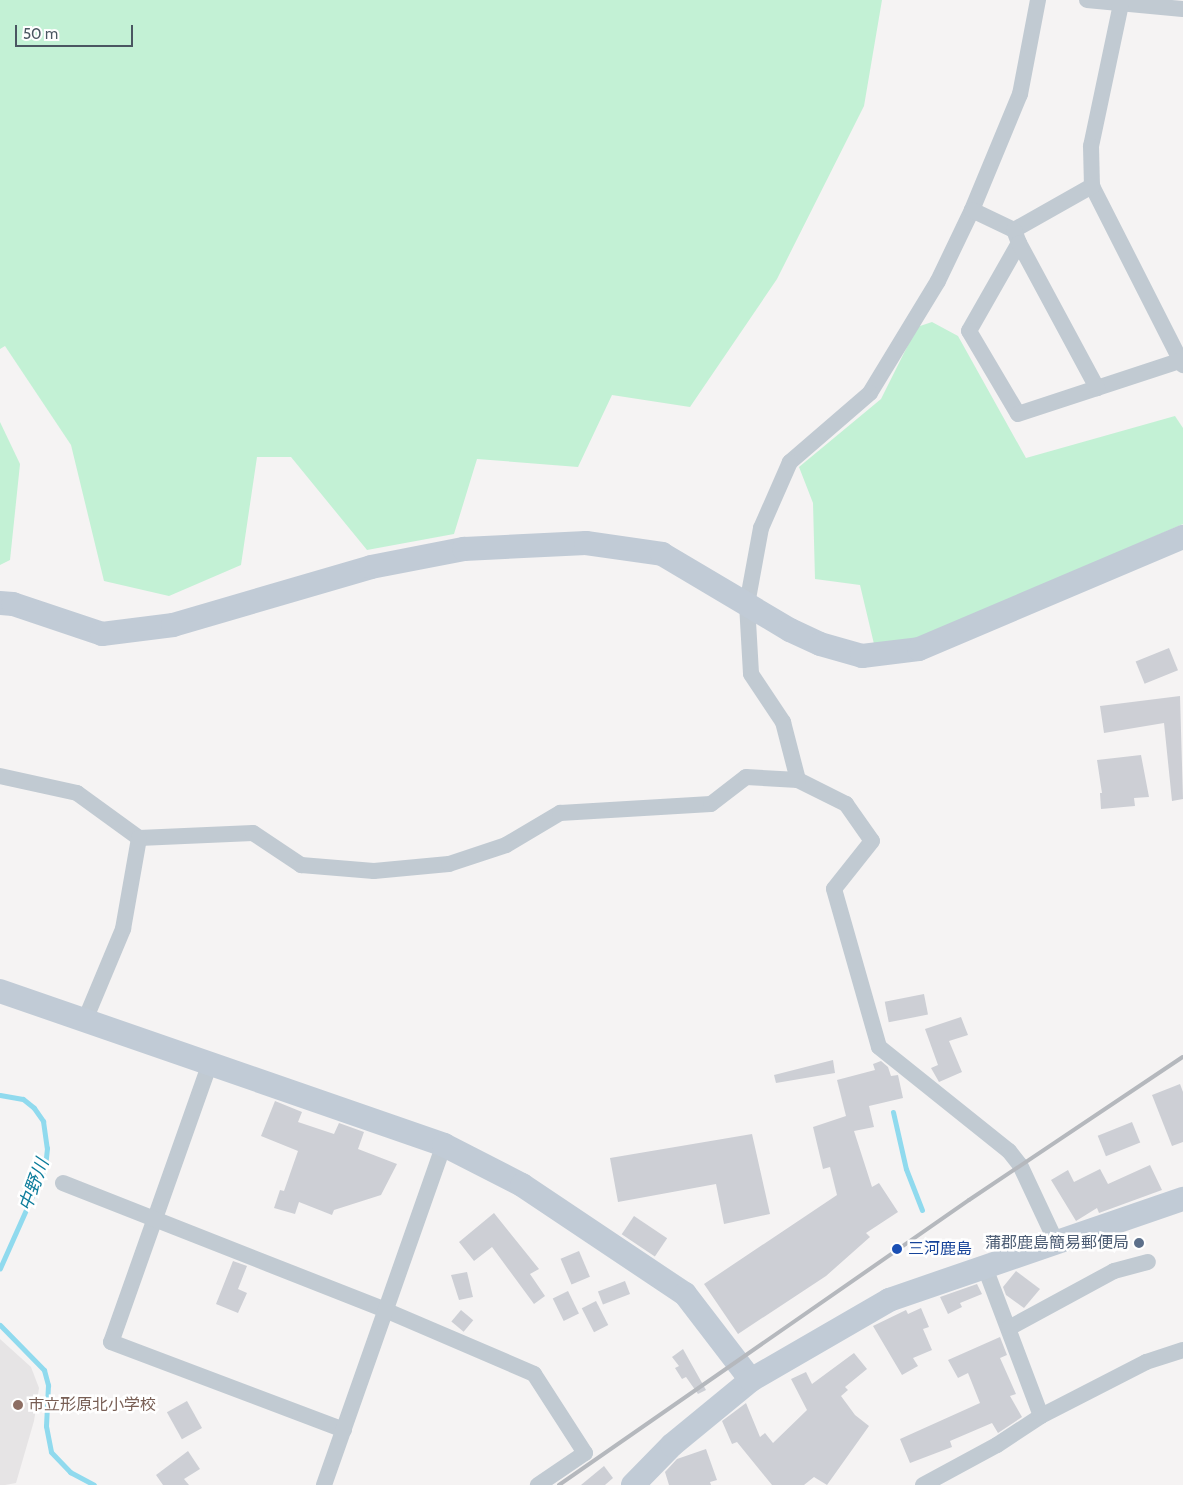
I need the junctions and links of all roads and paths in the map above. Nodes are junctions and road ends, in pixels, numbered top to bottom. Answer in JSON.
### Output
{"nodes":[{"id":1,"x":1038,"y":0,"type":"edge"},
{"id":2,"x":1087,"y":0,"type":"edge"},
{"id":3,"x":1121,"y":4,"type":"junction"},
{"id":4,"x":1183,"y":9,"type":"edge"},
{"id":5,"x":1092,"y":186,"type":"junction"},
{"id":6,"x":972,"y":210,"type":"junction"},
{"id":7,"x":1016,"y":237,"type":"junction"},
{"id":8,"x":1182,"y":363,"type":"edge"},
{"id":9,"x":1097,"y":388,"type":"junction"},
{"id":10,"x":1183,"y":536,"type":"edge"},
{"id":11,"x":0,"y":603,"type":"edge"},
{"id":12,"x":747,"y":604,"type":"junction"},
{"id":13,"x":0,"y":776,"type":"edge"},
{"id":14,"x":798,"y":780,"type":"junction"},
{"id":15,"x":139,"y":838,"type":"junction"},
{"id":16,"x":0,"y":990,"type":"edge"},
{"id":17,"x":86,"y":1020,"type":"junction"},
{"id":18,"x":210,"y":1063,"type":"junction"},
{"id":19,"x":444,"y":1145,"type":"junction"},
{"id":20,"x":63,"y":1184,"type":"dead end"},
{"id":21,"x":1183,"y":1199,"type":"edge"},
{"id":22,"x":154,"y":1217,"type":"junction"},
{"id":23,"x":1056,"y":1242,"type":"junction"},
{"id":24,"x":1148,"y":1262,"type":"dead end"},
{"id":25,"x":984,"y":1266,"type":"junction"},
{"id":26,"x":386,"y":1310,"type":"junction"},
{"id":27,"x":1009,"y":1328,"type":"junction"},
{"id":28,"x":1183,"y":1350,"type":"edge"},
{"id":29,"x":751,"y":1380,"type":"junction"},
{"id":30,"x":1041,"y":1416,"type":"junction"},
{"id":31,"x":344,"y":1430,"type":"junction"},
{"id":32,"x":324,"y":1485,"type":"edge"},
{"id":33,"x":538,"y":1485,"type":"edge"},
{"id":34,"x":633,"y":1485,"type":"edge"},
{"id":35,"x":923,"y":1485,"type":"edge"}],
"edges":[{"from":1,"to":6,"type":"street"},
{"from":2,"to":3,"type":"street"},
{"from":3,"to":4,"type":"street"},
{"from":3,"to":5,"type":"street"},
{"from":5,"to":7,"type":"street"},
{"from":5,"to":8,"type":"street"},
{"from":6,"to":7,"type":"street"},
{"from":6,"to":12,"type":"street"},
{"from":7,"to":9,"type":"street"},
{"from":7,"to":9,"type":"street"},
{"from":8,"to":9,"type":"street"},
{"from":10,"to":12,"type":"street"},
{"from":11,"to":12,"type":"street"},
{"from":12,"to":14,"type":"street"},
{"from":13,"to":15,"type":"street"},
{"from":14,"to":15,"type":"street"},
{"from":14,"to":23,"type":"street"},
{"from":15,"to":17,"type":"street"},
{"from":16,"to":17,"type":"street"},
{"from":17,"to":18,"type":"street"},
{"from":18,"to":19,"type":"street"},
{"from":18,"to":22,"type":"street"},
{"from":19,"to":26,"type":"street"},
{"from":19,"to":29,"type":"street"},
{"from":20,"to":22,"type":"street"},
{"from":21,"to":23,"type":"street"},
{"from":22,"to":26,"type":"street"},
{"from":22,"to":31,"type":"street"},
{"from":23,"to":25,"type":"street"},
{"from":24,"to":27,"type":"street"},
{"from":25,"to":27,"type":"street"},
{"from":25,"to":29,"type":"street"},
{"from":26,"to":31,"type":"street"},
{"from":26,"to":33,"type":"street"},
{"from":27,"to":30,"type":"street"},
{"from":28,"to":30,"type":"street"},
{"from":29,"to":34,"type":"street"},
{"from":30,"to":35,"type":"street"},
{"from":31,"to":32,"type":"street"}]}
